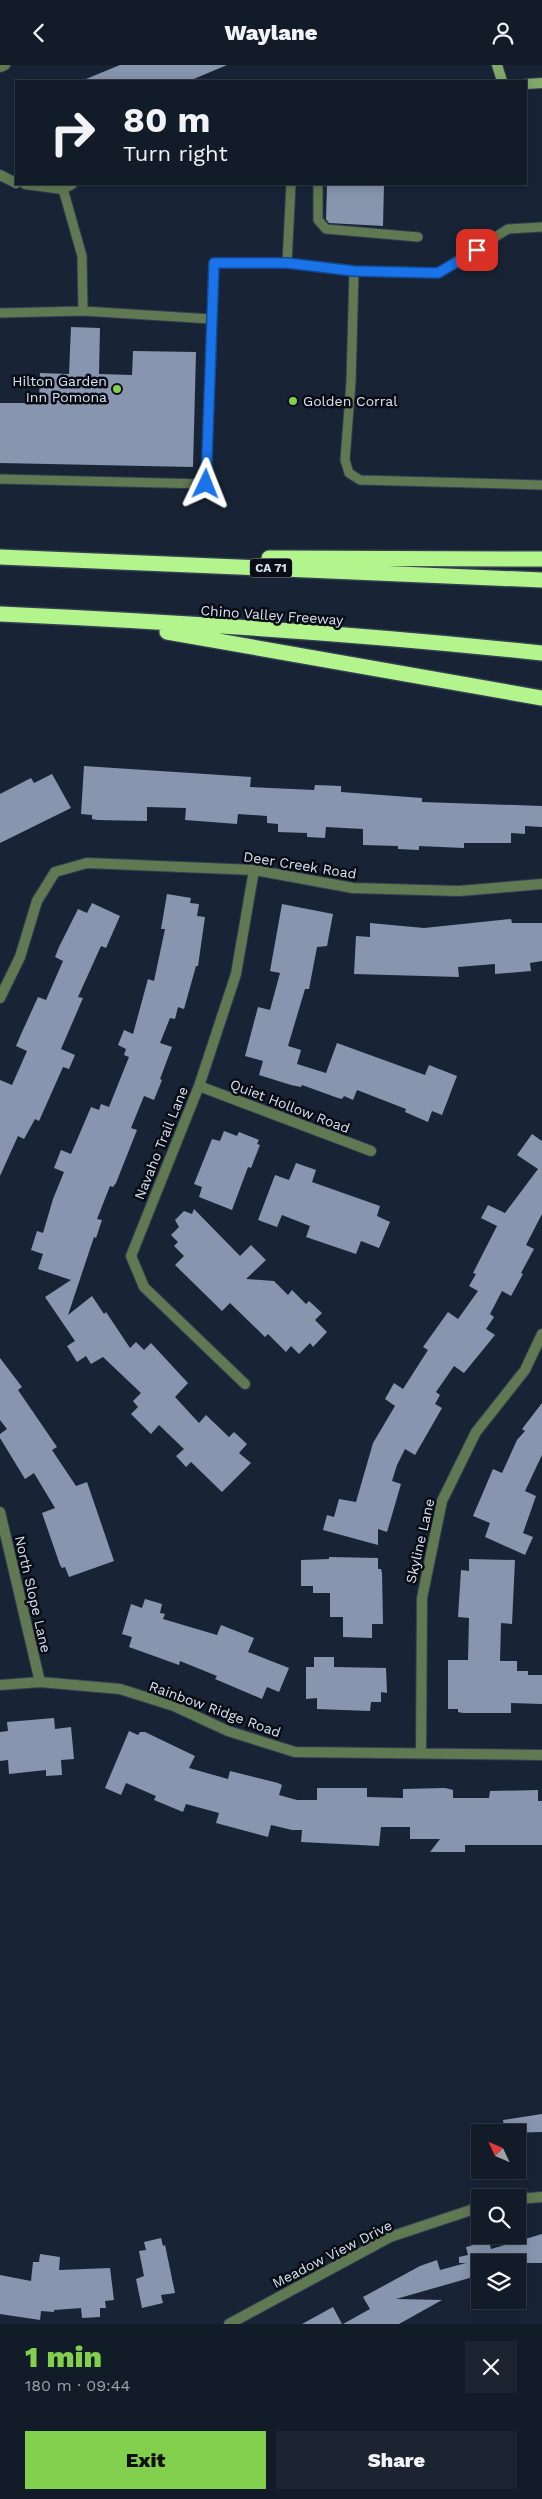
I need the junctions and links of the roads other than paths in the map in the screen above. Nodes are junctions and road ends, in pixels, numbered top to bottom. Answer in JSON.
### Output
{"nodes":[{"id":1,"x":5,"y":65,"type":"edge"},
{"id":2,"x":497,"y":65,"type":"edge"},
{"id":3,"x":0,"y":67,"type":"edge"},
{"id":4,"x":502,"y":80,"type":"edge"},
{"id":5,"x":542,"y":83,"type":"edge"},
{"id":6,"x":527,"y":84,"type":"edge"},
{"id":7,"x":0,"y":175,"type":"edge"},
{"id":8,"x":15,"y":182,"type":"edge"},
{"id":9,"x":46,"y":185,"type":"edge"},
{"id":10,"x":291,"y":185,"type":"edge"},
{"id":11,"x":318,"y":185,"type":"edge"},
{"id":12,"x":68,"y":186,"type":"edge"},
{"id":13,"x":542,"y":227,"type":"edge"},
{"id":14,"x":418,"y":237,"type":"dead end"},
{"id":15,"x":287,"y":263,"type":"junction"},
{"id":16,"x":354,"y":271,"type":"junction"},
{"id":17,"x":83,"y":311,"type":"junction"},
{"id":18,"x":0,"y":313,"type":"edge"},
{"id":19,"x":211,"y":319,"type":"junction"},
{"id":20,"x":0,"y":479,"type":"edge"},
{"id":21,"x":542,"y":485,"type":"edge"},
{"id":22,"x":0,"y":556,"type":"edge"},
{"id":23,"x":542,"y":559,"type":"edge"},
{"id":24,"x":542,"y":580,"type":"edge"},
{"id":25,"x":0,"y":614,"type":"edge"},
{"id":26,"x":84,"y":617,"type":"junction"},
{"id":27,"x":542,"y":653,"type":"edge"},
{"id":28,"x":542,"y":698,"type":"edge"},
{"id":29,"x":254,"y":870,"type":"junction"},
{"id":30,"x":542,"y":884,"type":"edge"},
{"id":31,"x":0,"y":998,"type":"edge"},
{"id":32,"x":199,"y":1086,"type":"junction"},
{"id":33,"x":370,"y":1151,"type":"dead end"},
{"id":34,"x":542,"y":1334,"type":"edge"},
{"id":35,"x":245,"y":1384,"type":"dead end"},
{"id":36,"x":0,"y":1513,"type":"edge"},
{"id":37,"x":40,"y":1682,"type":"junction"},
{"id":38,"x":0,"y":1685,"type":"edge"},
{"id":39,"x":421,"y":1753,"type":"junction"},
{"id":40,"x":542,"y":1755,"type":"edge"},
{"id":41,"x":542,"y":2197,"type":"edge"},
{"id":42,"x":526,"y":2198,"type":"edge"},
{"id":43,"x":471,"y":2210,"type":"edge"},
{"id":44,"x":232,"y":2323,"type":"edge"}],
"edges":[{"from":1,"to":3,"type":"street"},
{"from":2,"to":4,"type":"street"},
{"from":5,"to":6,"type":"street"},
{"from":7,"to":8,"type":"street"},
{"from":9,"to":12,"type":"street"},
{"from":10,"to":15,"type":"lane"},
{"from":11,"to":14,"type":"lane"},
{"from":12,"to":17,"type":"lane"},
{"from":13,"to":16,"type":"lane"},
{"from":15,"to":16,"type":"lane"},
{"from":15,"to":19,"type":"lane"},
{"from":16,"to":21,"type":"lane"},
{"from":17,"to":18,"type":"lane"},
{"from":17,"to":19,"type":"lane"},
{"from":19,"to":20,"type":"lane"},
{"from":22,"to":23,"type":"highway"},
{"from":22,"to":24,"type":"highway","number":"CA 71"},
{"from":25,"to":26,"type":"highway","name":"Chino Valley Freeway"},
{"from":26,"to":27,"type":"highway","name":"Chino Valley Freeway"},
{"from":26,"to":28,"type":"highway"},
{"from":29,"to":30,"type":"street","name":"Deer Creek Road"},
{"from":29,"to":31,"type":"street","name":"Deer Creek Road"},
{"from":29,"to":32,"type":"street","name":"Navaho Trail Lane"},
{"from":32,"to":33,"type":"street","name":"Quiet Hollow Road"},
{"from":32,"to":35,"type":"street","name":"Navaho Trail Lane"},
{"from":34,"to":39,"type":"street","name":"Skyline Lane"},
{"from":36,"to":37,"type":"street","name":"North Slope Lane"},
{"from":37,"to":38,"type":"street","name":"Rainbow Ridge Road"},
{"from":37,"to":39,"type":"street","name":"Rainbow Ridge Road"},
{"from":39,"to":40,"type":"street","name":"Rainbow Ridge Road"},
{"from":41,"to":42,"type":"street"},
{"from":43,"to":44,"type":"street","name":"Meadow View Drive"}]}
